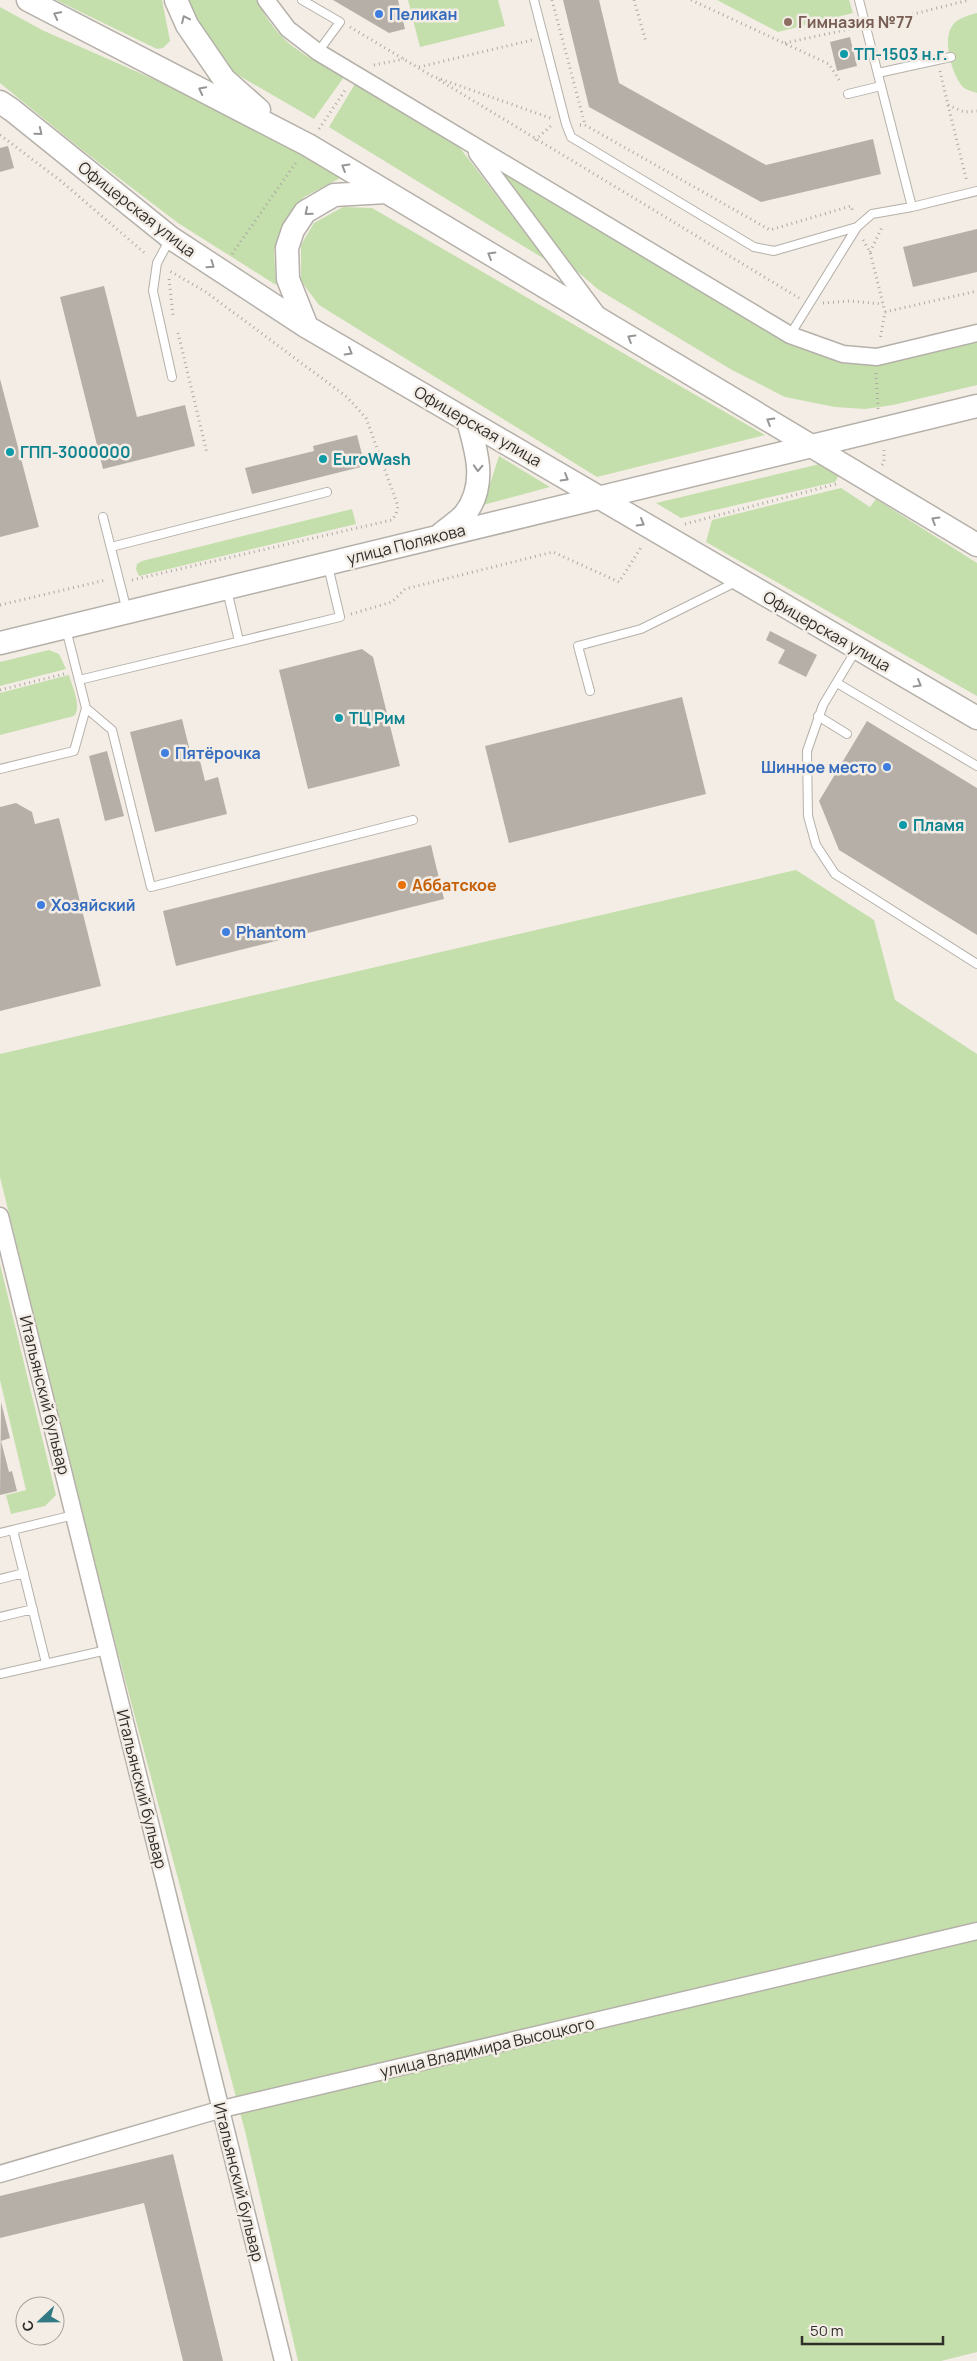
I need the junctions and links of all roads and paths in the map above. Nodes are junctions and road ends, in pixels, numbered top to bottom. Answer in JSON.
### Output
{"nodes":[{"id":1,"x":28,"y":0,"type":"edge"},
{"id":2,"x":176,"y":0,"type":"edge"},
{"id":3,"x":266,"y":0,"type":"edge"},
{"id":4,"x":302,"y":0,"type":"edge"},
{"id":5,"x":534,"y":0,"type":"edge"},
{"id":6,"x":552,"y":0,"type":"edge"},
{"id":7,"x":634,"y":0,"type":"edge"},
{"id":8,"x":692,"y":0,"type":"edge"},
{"id":9,"x":859,"y":0,"type":"edge"},
{"id":10,"x":969,"y":0,"type":"edge"},
{"id":11,"x":340,"y":22,"type":"junction"},
{"id":12,"x":865,"y":26,"type":"junction"},
{"id":13,"x":560,"y":32,"type":"junction"},
{"id":14,"x":543,"y":37,"type":"junction"},
{"id":15,"x":646,"y":42,"type":"dead end"},
{"id":16,"x":784,"y":43,"type":"junction"},
{"id":17,"x":318,"y":52,"type":"junction"},
{"id":18,"x":951,"y":57,"type":"dead end"},
{"id":19,"x":938,"y":61,"type":"junction"},
{"id":20,"x":418,"y":67,"type":"junction"},
{"id":21,"x":878,"y":73,"type":"junction"},
{"id":22,"x":432,"y":76,"type":"junction"},
{"id":23,"x":881,"y":86,"type":"junction"},
{"id":24,"x":848,"y":94,"type":"joint"},
{"id":25,"x":0,"y":102,"type":"edge"},
{"id":26,"x":948,"y":105,"type":"junction"},
{"id":27,"x":977,"y":111,"type":"edge"},
{"id":28,"x":566,"y":124,"type":"junction"},
{"id":29,"x":585,"y":125,"type":"junction"},
{"id":30,"x":286,"y":133,"type":"junction"},
{"id":31,"x":0,"y":135,"type":"edge"},
{"id":32,"x":535,"y":140,"type":"junction"},
{"id":33,"x":472,"y":146,"type":"junction"},
{"id":34,"x":974,"y":191,"type":"edge"},
{"id":35,"x":386,"y":192,"type":"junction"},
{"id":36,"x":912,"y":207,"type":"junction"},
{"id":37,"x":857,"y":227,"type":"junction"},
{"id":38,"x":171,"y":238,"type":"junction"},
{"id":39,"x":157,"y":263,"type":"junction"},
{"id":40,"x":169,"y":271,"type":"junction"},
{"id":41,"x":977,"y":291,"type":"edge"},
{"id":42,"x":883,"y":304,"type":"junction"},
{"id":43,"x":809,"y":305,"type":"junction"},
{"id":44,"x":174,"y":316,"type":"dead end"},
{"id":45,"x":603,"y":322,"type":"junction"},
{"id":46,"x":176,"y":325,"type":"dead end"},
{"id":47,"x":307,"y":327,"type":"junction"},
{"id":48,"x":977,"y":333,"type":"edge"},
{"id":49,"x":790,"y":335,"type":"junction"},
{"id":50,"x":172,"y":377,"type":"dead end"},
{"id":51,"x":977,"y":406,"type":"edge"},
{"id":52,"x":468,"y":421,"type":"junction"},
{"id":53,"x":812,"y":446,"type":"junction"},
{"id":54,"x":207,"y":453,"type":"dead end"},
{"id":55,"x":328,"y":492,"type":"dead end"},
{"id":56,"x":599,"y":499,"type":"junction"},
{"id":57,"x":103,"y":517,"type":"dead end"},
{"id":58,"x":438,"y":536,"type":"junction"},
{"id":59,"x":977,"y":545,"type":"edge"},
{"id":60,"x":111,"y":547,"type":"junction"},
{"id":61,"x":328,"y":563,"type":"junction"},
{"id":62,"x":740,"y":580,"type":"junction"},
{"id":63,"x":619,"y":582,"type":"dead end"},
{"id":64,"x":120,"y":583,"type":"junction"},
{"id":65,"x":226,"y":588,"type":"junction"},
{"id":66,"x":0,"y":605,"type":"edge"},
{"id":67,"x":127,"y":612,"type":"junction"},
{"id":68,"x":340,"y":617,"type":"junction"},
{"id":69,"x":66,"y":627,"type":"junction"},
{"id":70,"x":239,"y":641,"type":"junction"},
{"id":71,"x":0,"y":643,"type":"edge"},
{"id":72,"x":857,"y":649,"type":"junction"},
{"id":73,"x":77,"y":670,"type":"junction"},
{"id":74,"x":79,"y":680,"type":"junction"},
{"id":75,"x":837,"y":683,"type":"junction"},
{"id":76,"x":0,"y":690,"type":"edge"},
{"id":77,"x":590,"y":691,"type":"dead end"},
{"id":78,"x":86,"y":708,"type":"junction"},
{"id":79,"x":818,"y":716,"type":"junction"},
{"id":80,"x":977,"y":718,"type":"edge"},
{"id":81,"x":847,"y":734,"type":"dead end"},
{"id":82,"x":977,"y":766,"type":"edge"},
{"id":83,"x":0,"y":769,"type":"edge"},
{"id":84,"x":413,"y":820,"type":"dead end"},
{"id":85,"x":977,"y":964,"type":"edge"},
{"id":86,"x":0,"y":1216,"type":"edge"},
{"id":87,"x":74,"y":1515,"type":"junction"},
{"id":88,"x":13,"y":1530,"type":"junction"},
{"id":89,"x":0,"y":1533,"type":"edge"},
{"id":90,"x":24,"y":1574,"type":"junction"},
{"id":91,"x":0,"y":1579,"type":"edge"},
{"id":92,"x":33,"y":1609,"type":"junction"},
{"id":93,"x":0,"y":1617,"type":"edge"},
{"id":94,"x":107,"y":1650,"type":"junction"},
{"id":95,"x":46,"y":1663,"type":"junction"},
{"id":96,"x":0,"y":1674,"type":"edge"},
{"id":97,"x":977,"y":1931,"type":"edge"},
{"id":98,"x":222,"y":2109,"type":"junction"},
{"id":99,"x":0,"y":2174,"type":"edge"},
{"id":100,"x":282,"y":2361,"type":"edge"}],
"edges":[{"from":30,"to":1,"type":"main road","one_way":true},
{"from":30,"to":2,"type":"main road","one_way":true},
{"from":3,"to":17,"type":"street"},
{"from":4,"to":11,"type":"lane"},
{"from":5,"to":14,"type":"lane"},
{"from":6,"to":13,"type":"path"},
{"from":7,"to":15,"type":"path"},
{"from":8,"to":16,"type":"path"},
{"from":9,"to":12,"type":"lane"},
{"from":10,"to":12,"type":"path"},
{"from":11,"to":17,"type":"lane"},
{"from":11,"to":20,"type":"path"},
{"from":12,"to":16,"type":"path"},
{"from":12,"to":21,"type":"lane"},
{"from":13,"to":14,"type":"path"},
{"from":13,"to":29,"type":"path"},
{"from":14,"to":20,"type":"path"},
{"from":14,"to":28,"type":"lane"},
{"from":16,"to":24,"type":"path"},
{"from":17,"to":33,"type":"street"},
{"from":18,"to":19,"type":"lane"},
{"from":19,"to":21,"type":"lane"},
{"from":19,"to":26,"type":"path"},
{"from":20,"to":22,"type":"path"},
{"from":21,"to":23,"type":"lane"},
{"from":22,"to":32,"type":"path"},
{"from":22,"to":32,"type":"path"},
{"from":23,"to":24,"type":"lane"},
{"from":23,"to":36,"type":"lane"},
{"from":25,"to":38,"type":"main road","name":"Офицерская улица","one_way":true},
{"from":26,"to":27,"type":"path"},
{"from":26,"to":34,"type":"path"},
{"from":28,"to":29,"type":"path"},
{"from":28,"to":37,"type":"lane"},
{"from":29,"to":37,"type":"path"},
{"from":35,"to":30,"type":"main road","one_way":true},
{"from":31,"to":39,"type":"path"},
{"from":32,"to":43,"type":"path"},
{"from":33,"to":45,"type":"street"},
{"from":33,"to":49,"type":"street"},
{"from":34,"to":36,"type":"lane"},
{"from":45,"to":35,"type":"main road","one_way":true},
{"from":35,"to":47,"type":"main road","one_way":true},
{"from":36,"to":37,"type":"lane"},
{"from":37,"to":42,"type":"path"},
{"from":37,"to":43,"type":"lane"},
{"from":38,"to":39,"type":"lane"},
{"from":38,"to":47,"type":"main road","name":"Офицерская улица","one_way":true},
{"from":39,"to":40,"type":"path"},
{"from":39,"to":50,"type":"lane"},
{"from":40,"to":44,"type":"path"},
{"from":40,"to":64,"type":"path"},
{"from":41,"to":42,"type":"path"},
{"from":42,"to":43,"type":"path"},
{"from":43,"to":49,"type":"lane"},
{"from":53,"to":45,"type":"main road","one_way":true},
{"from":46,"to":54,"type":"path"},
{"from":47,"to":52,"type":"main road","name":"Офицерская улица","one_way":true},
{"from":48,"to":49,"type":"street"},
{"from":51,"to":53,"type":"main road","name":"улица Полякова"},
{"from":52,"to":56,"type":"main road","name":"Офицерская улица","one_way":true},
{"from":52,"to":58,"type":"main road","one_way":true},
{"from":53,"to":56,"type":"main road","name":"улица Полякова"},
{"from":59,"to":53,"type":"main road","one_way":true},
{"from":55,"to":60,"type":"lane"},
{"from":56,"to":58,"type":"main road","name":"улица Полякова"},
{"from":56,"to":62,"type":"main road","name":"Офицерская улица","one_way":true},
{"from":57,"to":60,"type":"lane"},
{"from":58,"to":61,"type":"main road","name":"улица Полякова"},
{"from":60,"to":64,"type":"lane"},
{"from":61,"to":65,"type":"main road","name":"улица Полякова"},
{"from":61,"to":68,"type":"lane"},
{"from":62,"to":72,"type":"main road","name":"Офицерская улица"},
{"from":62,"to":77,"type":"lane"},
{"from":63,"to":68,"type":"path"},
{"from":64,"to":66,"type":"path"},
{"from":64,"to":67,"type":"lane"},
{"from":65,"to":67,"type":"main road","name":"улица Полякова"},
{"from":65,"to":70,"type":"lane"},
{"from":67,"to":69,"type":"main road","name":"улица Полякова"},
{"from":68,"to":70,"type":"lane"},
{"from":69,"to":71,"type":"main road","name":"улица Полякова"},
{"from":69,"to":73,"type":"lane"},
{"from":70,"to":74,"type":"lane"},
{"from":72,"to":75,"type":"lane"},
{"from":72,"to":80,"type":"main road","name":"Офицерская улица","one_way":true},
{"from":73,"to":74,"type":"lane"},
{"from":73,"to":76,"type":"path"},
{"from":74,"to":78,"type":"lane"},
{"from":75,"to":79,"type":"lane"},
{"from":75,"to":82,"type":"lane"},
{"from":78,"to":83,"type":"lane"},
{"from":78,"to":84,"type":"lane"},
{"from":79,"to":81,"type":"lane"},
{"from":79,"to":85,"type":"lane"},
{"from":86,"to":87,"type":"street","name":"Итальянский бульвар"},
{"from":87,"to":88,"type":"lane"},
{"from":87,"to":94,"type":"street","name":"Итальянский бульвар"},
{"from":88,"to":89,"type":"lane"},
{"from":88,"to":90,"type":"lane"},
{"from":90,"to":91,"type":"lane"},
{"from":90,"to":92,"type":"lane"},
{"from":92,"to":93,"type":"lane"},
{"from":92,"to":95,"type":"lane"},
{"from":94,"to":95,"type":"lane"},
{"from":94,"to":98,"type":"street","name":"Итальянский бульвар"},
{"from":95,"to":96,"type":"lane"},
{"from":97,"to":98,"type":"street","name":"улица Владимира Высоцкого"},
{"from":98,"to":99,"type":"street","name":"улица Владимира Высоцкого"},
{"from":98,"to":100,"type":"street","name":"Итальянский бульвар"}]}
